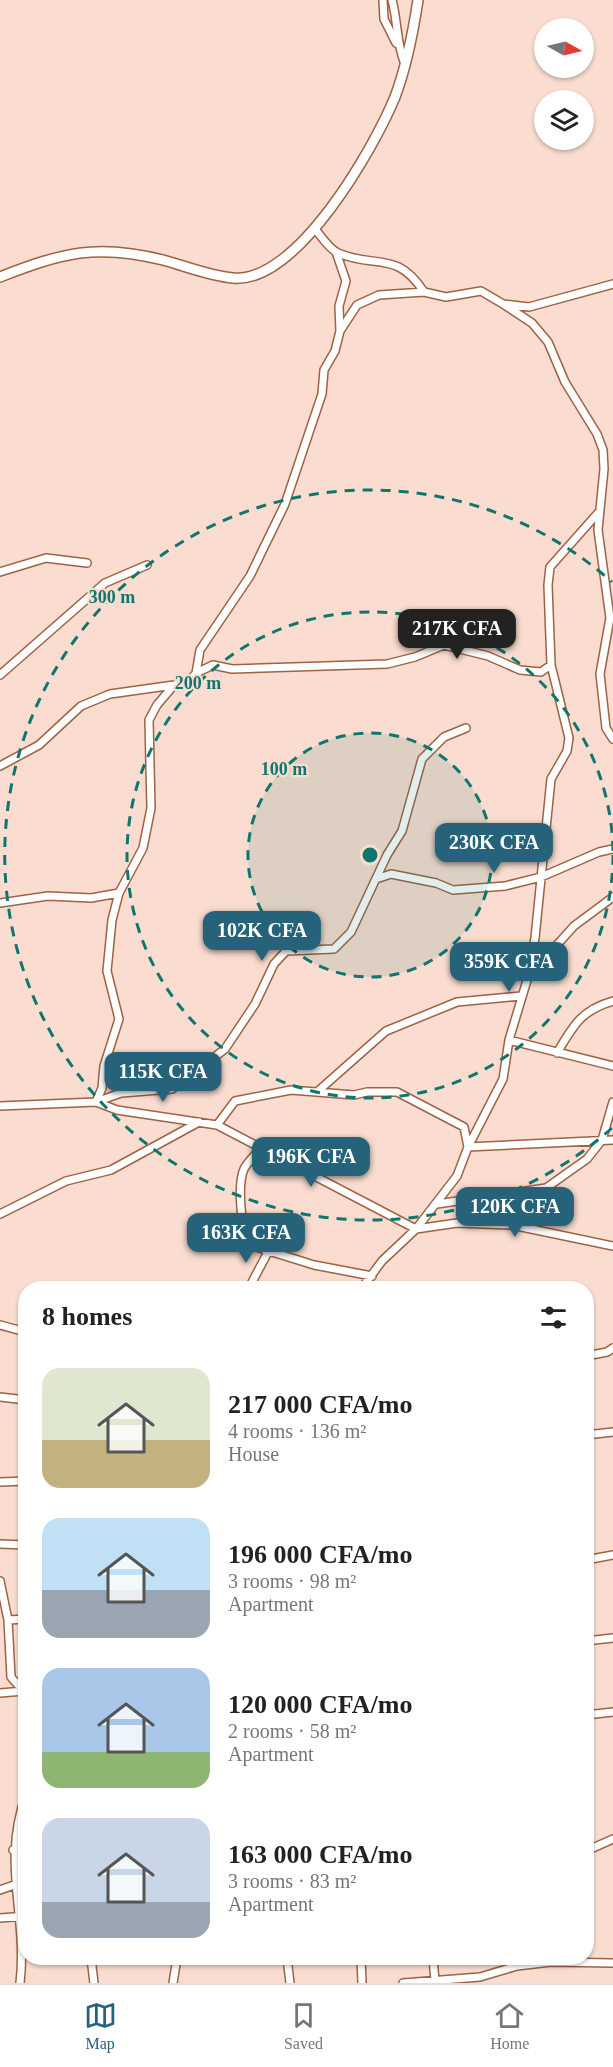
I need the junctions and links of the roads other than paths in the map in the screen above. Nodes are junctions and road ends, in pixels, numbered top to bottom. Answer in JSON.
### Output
{"nodes":[{"id":1,"x":383,"y":0,"type":"edge"},
{"id":2,"x":392,"y":0,"type":"edge"},
{"id":3,"x":418,"y":0,"type":"edge"},
{"id":4,"x":398,"y":47,"type":"junction"},
{"id":5,"x":405,"y":64,"type":"junction"},
{"id":6,"x":315,"y":229,"type":"junction"},
{"id":7,"x":336,"y":252,"type":"junction"},
{"id":8,"x":0,"y":277,"type":"edge"},
{"id":9,"x":613,"y":284,"type":"edge"},
{"id":10,"x":424,"y":292,"type":"junction"},
{"id":11,"x":503,"y":304,"type":"junction"},
{"id":12,"x":340,"y":331,"type":"junction"},
{"id":13,"x":598,"y":513,"type":"junction"},
{"id":14,"x":87,"y":563,"type":"dead end"},
{"id":15,"x":147,"y":565,"type":"dead end"},
{"id":16,"x":0,"y":572,"type":"edge"},
{"id":17,"x":551,"y":665,"type":"junction"},
{"id":18,"x":196,"y":673,"type":"junction"},
{"id":19,"x":0,"y":675,"type":"edge"},
{"id":20,"x":174,"y":685,"type":"junction"},
{"id":21,"x":466,"y":728,"type":"dead end"},
{"id":22,"x":613,"y":739,"type":"edge"},
{"id":23,"x":0,"y":766,"type":"edge"},
{"id":24,"x":613,"y":849,"type":"edge"},
{"id":25,"x":541,"y":877,"type":"junction"},
{"id":26,"x":379,"y":878,"type":"junction"},
{"id":27,"x":119,"y":893,"type":"junction"},
{"id":28,"x":613,"y":897,"type":"edge"},
{"id":29,"x":0,"y":903,"type":"edge"},
{"id":30,"x":528,"y":977,"type":"junction"},
{"id":31,"x":521,"y":996,"type":"junction"},
{"id":32,"x":613,"y":1000,"type":"edge"},
{"id":33,"x":509,"y":1040,"type":"junction"},
{"id":34,"x":557,"y":1053,"type":"junction"},
{"id":35,"x":613,"y":1066,"type":"edge"},
{"id":36,"x":317,"y":1092,"type":"junction"},
{"id":37,"x":96,"y":1102,"type":"junction"},
{"id":38,"x":613,"y":1102,"type":"edge"},
{"id":39,"x":0,"y":1106,"type":"edge"},
{"id":40,"x":199,"y":1122,"type":"junction"},
{"id":41,"x":218,"y":1125,"type":"junction"},
{"id":42,"x":602,"y":1140,"type":"junction"},
{"id":43,"x":613,"y":1140,"type":"edge"},
{"id":44,"x":262,"y":1146,"type":"junction"},
{"id":45,"x":468,"y":1148,"type":"junction"},
{"id":46,"x":437,"y":1204,"type":"junction"},
{"id":47,"x":0,"y":1214,"type":"edge"},
{"id":48,"x":416,"y":1229,"type":"junction"},
{"id":49,"x":613,"y":1246,"type":"edge"},
{"id":50,"x":268,"y":1252,"type":"junction"},
{"id":51,"x":372,"y":1276,"type":"junction"},
{"id":52,"x":253,"y":1281,"type":"edge"},
{"id":53,"x":368,"y":1281,"type":"edge"},
{"id":54,"x":0,"y":1325,"type":"edge"},
{"id":55,"x":18,"y":1330,"type":"edge"},
{"id":56,"x":613,"y":1348,"type":"edge"},
{"id":57,"x":594,"y":1354,"type":"edge"},
{"id":58,"x":0,"y":1397,"type":"edge"},
{"id":59,"x":18,"y":1399,"type":"edge"},
{"id":60,"x":613,"y":1432,"type":"edge"},
{"id":61,"x":594,"y":1434,"type":"edge"},
{"id":62,"x":18,"y":1481,"type":"edge"},
{"id":63,"x":0,"y":1482,"type":"edge"},
{"id":64,"x":0,"y":1544,"type":"edge"},
{"id":65,"x":18,"y":1545,"type":"edge"},
{"id":66,"x":613,"y":1555,"type":"edge"},
{"id":67,"x":594,"y":1559,"type":"edge"},
{"id":68,"x":0,"y":1581,"type":"edge"},
{"id":69,"x":18,"y":1619,"type":"edge"},
{"id":70,"x":8,"y":1620,"type":"junction"},
{"id":71,"x":613,"y":1638,"type":"edge"},
{"id":72,"x":594,"y":1640,"type":"edge"},
{"id":73,"x":18,"y":1684,"type":"edge"},
{"id":74,"x":18,"y":1692,"type":"edge"},
{"id":75,"x":0,"y":1693,"type":"edge"},
{"id":76,"x":613,"y":1712,"type":"edge"},
{"id":77,"x":594,"y":1713,"type":"edge"},
{"id":78,"x":18,"y":1815,"type":"edge"},
{"id":79,"x":613,"y":1839,"type":"edge"},
{"id":80,"x":594,"y":1847,"type":"edge"},
{"id":81,"x":14,"y":1850,"type":"junction"},
{"id":82,"x":18,"y":1850,"type":"edge"},
{"id":83,"x":14,"y":1885,"type":"junction"},
{"id":84,"x":0,"y":1890,"type":"edge"},
{"id":85,"x":18,"y":1899,"type":"edge"},
{"id":86,"x":18,"y":1916,"type":"edge"},
{"id":87,"x":0,"y":1918,"type":"edge"},
{"id":88,"x":594,"y":1961,"type":"edge"},
{"id":89,"x":613,"y":1963,"type":"edge"},
{"id":90,"x":22,"y":1965,"type":"edge"},
{"id":91,"x":92,"y":1965,"type":"edge"},
{"id":92,"x":176,"y":1965,"type":"edge"},
{"id":93,"x":289,"y":1965,"type":"edge"},
{"id":94,"x":361,"y":1965,"type":"edge"},
{"id":95,"x":434,"y":1965,"type":"edge"},
{"id":96,"x":526,"y":1965,"type":"edge"},
{"id":97,"x":435,"y":1981,"type":"junction"},
{"id":98,"x":20,"y":1983,"type":"edge"},
{"id":99,"x":94,"y":1983,"type":"edge"},
{"id":100,"x":172,"y":1983,"type":"edge"},
{"id":101,"x":290,"y":1983,"type":"edge"},
{"id":102,"x":362,"y":1983,"type":"edge"},
{"id":103,"x":403,"y":1983,"type":"edge"}],
"edges":[{"from":1,"to":4,"type":"street"},
{"from":2,"to":4,"type":"street"},
{"from":3,"to":5,"type":"main road"},
{"from":4,"to":5,"type":"street"},
{"from":5,"to":6,"type":"main road"},
{"from":6,"to":7,"type":"street"},
{"from":6,"to":8,"type":"main road"},
{"from":7,"to":10,"type":"street"},
{"from":7,"to":12,"type":"street"},
{"from":9,"to":11,"type":"street"},
{"from":10,"to":11,"type":"street"},
{"from":10,"to":12,"type":"street"},
{"from":11,"to":13,"type":"street"},
{"from":12,"to":18,"type":"street"},
{"from":13,"to":17,"type":"street"},
{"from":13,"to":22,"type":"street"},
{"from":14,"to":16,"type":"street"},
{"from":15,"to":19,"type":"street"},
{"from":17,"to":18,"type":"street"},
{"from":17,"to":25,"type":"street"},
{"from":18,"to":20,"type":"street"},
{"from":20,"to":23,"type":"street"},
{"from":20,"to":27,"type":"street"},
{"from":21,"to":26,"type":"street"},
{"from":24,"to":25,"type":"street"},
{"from":25,"to":26,"type":"street"},
{"from":25,"to":30,"type":"street"},
{"from":26,"to":37,"type":"street"},
{"from":27,"to":29,"type":"street"},
{"from":27,"to":37,"type":"street"},
{"from":28,"to":30,"type":"street"},
{"from":30,"to":31,"type":"street"},
{"from":31,"to":33,"type":"street"},
{"from":31,"to":36,"type":"street"},
{"from":32,"to":34,"type":"street"},
{"from":33,"to":34,"type":"street"},
{"from":33,"to":45,"type":"street"},
{"from":34,"to":35,"type":"street"},
{"from":36,"to":41,"type":"street"},
{"from":36,"to":45,"type":"street"},
{"from":37,"to":39,"type":"street"},
{"from":37,"to":40,"type":"street"},
{"from":38,"to":42,"type":"street"},
{"from":40,"to":41,"type":"street"},
{"from":40,"to":47,"type":"street"},
{"from":41,"to":44,"type":"street"},
{"from":42,"to":43,"type":"street"},
{"from":42,"to":45,"type":"street"},
{"from":42,"to":46,"type":"street"},
{"from":44,"to":48,"type":"street"},
{"from":44,"to":50,"type":"street"},
{"from":45,"to":46,"type":"street"},
{"from":46,"to":48,"type":"street"},
{"from":48,"to":49,"type":"street"},
{"from":48,"to":51,"type":"street"},
{"from":50,"to":51,"type":"street"},
{"from":50,"to":52,"type":"street"},
{"from":51,"to":53,"type":"street"},
{"from":54,"to":55,"type":"street"},
{"from":56,"to":57,"type":"street"},
{"from":58,"to":59,"type":"street"},
{"from":60,"to":61,"type":"street"},
{"from":62,"to":63,"type":"street"},
{"from":64,"to":65,"type":"street"},
{"from":66,"to":67,"type":"street"},
{"from":68,"to":70,"type":"street"},
{"from":69,"to":70,"type":"street"},
{"from":70,"to":73,"type":"street"},
{"from":71,"to":72,"type":"street"},
{"from":74,"to":75,"type":"street"},
{"from":76,"to":77,"type":"street"},
{"from":78,"to":81,"type":"street"},
{"from":79,"to":80,"type":"street"},
{"from":81,"to":82,"type":"street"},
{"from":81,"to":83,"type":"street"},
{"from":83,"to":84,"type":"street"},
{"from":83,"to":85,"type":"street"},
{"from":86,"to":87,"type":"street"},
{"from":88,"to":89,"type":"street"},
{"from":90,"to":98,"type":"street"},
{"from":91,"to":99,"type":"street"},
{"from":92,"to":100,"type":"street"},
{"from":93,"to":101,"type":"street"},
{"from":94,"to":102,"type":"street"},
{"from":95,"to":97,"type":"street"},
{"from":96,"to":97,"type":"street"},
{"from":97,"to":103,"type":"street"}]}
